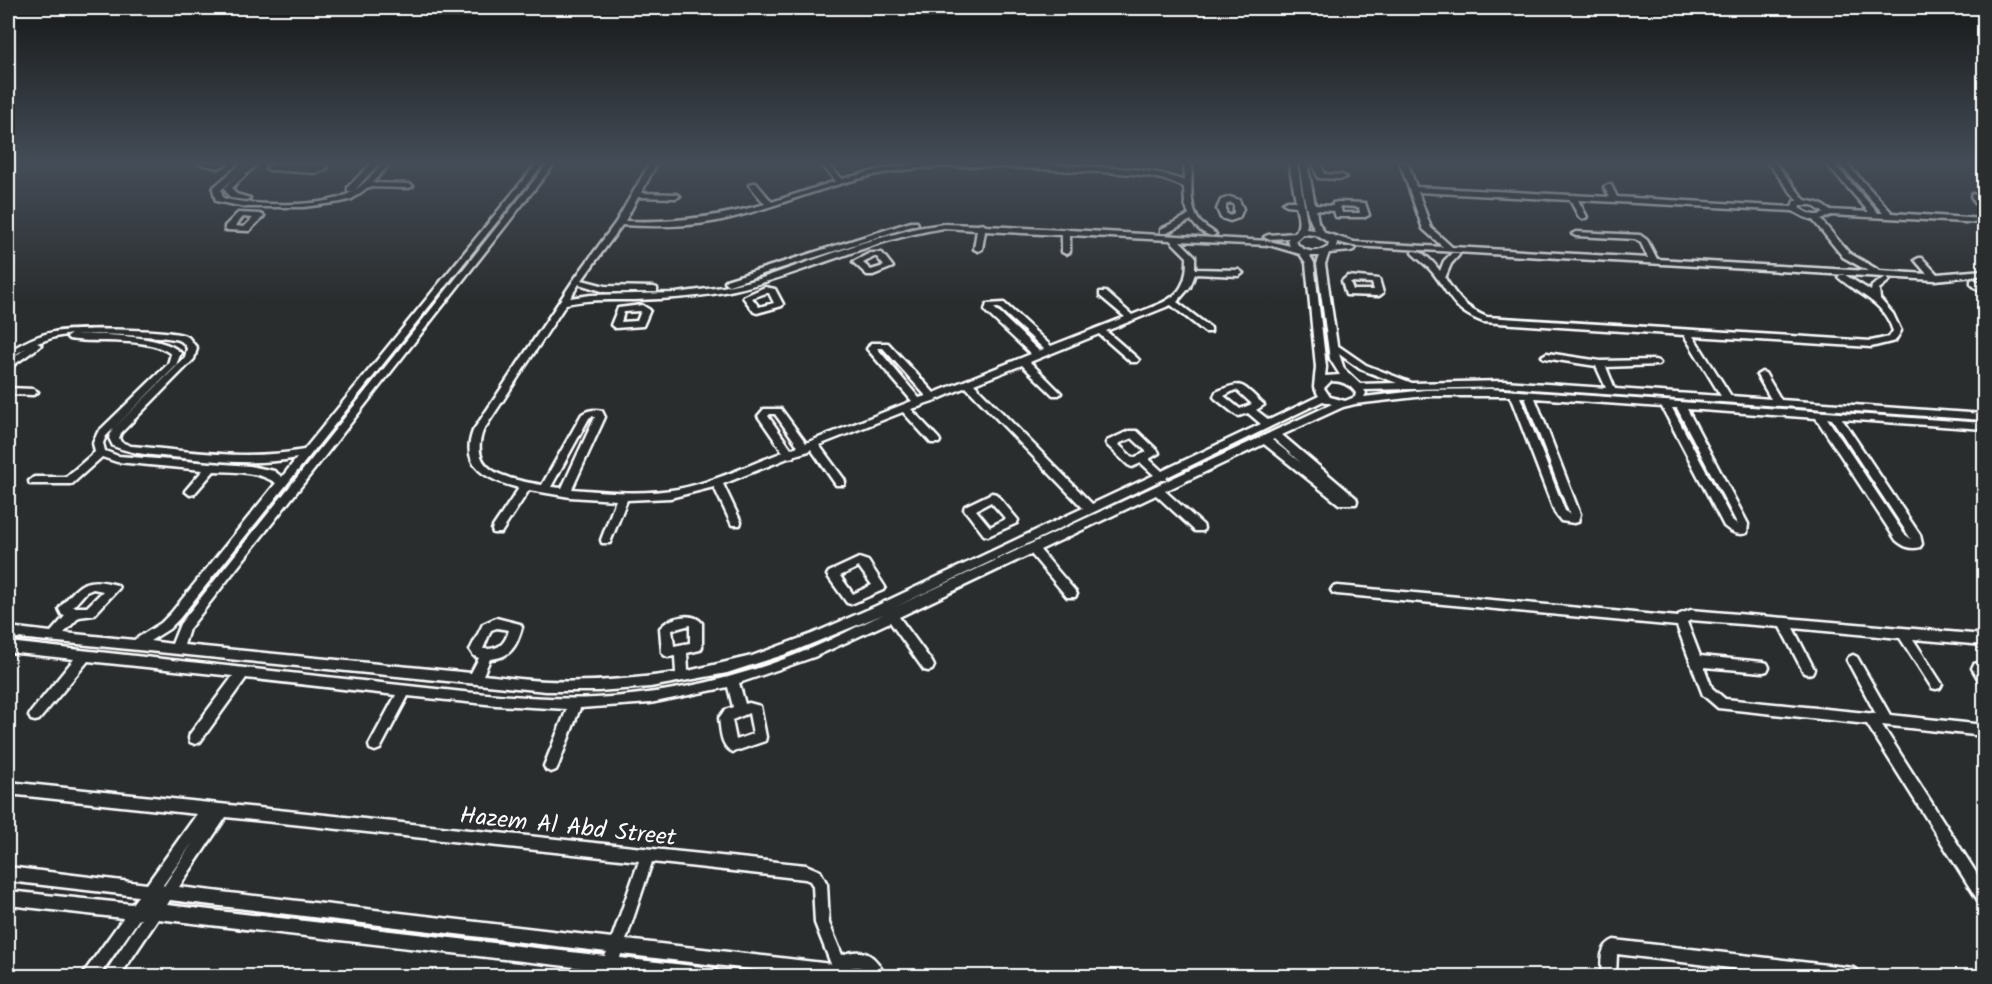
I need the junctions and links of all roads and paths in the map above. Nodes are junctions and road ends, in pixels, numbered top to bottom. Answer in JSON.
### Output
{"nodes":[{"id":1,"x":259,"y":209,"type":"edge"},
{"id":2,"x":504,"y":209,"type":"edge"},
{"id":3,"x":516,"y":209,"type":"edge"},
{"id":4,"x":628,"y":209,"type":"edge"},
{"id":5,"x":750,"y":209,"type":"edge"},
{"id":6,"x":1190,"y":209,"type":"edge"},
{"id":7,"x":1300,"y":209,"type":"edge"},
{"id":8,"x":1311,"y":209,"type":"edge"},
{"id":9,"x":1420,"y":209,"type":"edge"},
{"id":10,"x":1579,"y":209,"type":"edge"},
{"id":11,"x":1795,"y":209,"type":"edge"},
{"id":12,"x":1823,"y":209,"type":"edge"},
{"id":13,"x":1871,"y":209,"type":"edge"},
{"id":14,"x":1884,"y":209,"type":"edge"},
{"id":15,"x":1827,"y":212,"type":"junction"},
{"id":16,"x":253,"y":214,"type":"dead end"},
{"id":17,"x":1876,"y":214,"type":"junction"},
{"id":18,"x":1889,"y":215,"type":"junction"},
{"id":19,"x":1191,"y":217,"type":"junction"},
{"id":20,"x":1583,"y":217,"type":"dead end"},
{"id":21,"x":1921,"y":217,"type":"junction"},
{"id":22,"x":1816,"y":218,"type":"junction"},
{"id":23,"x":1231,"y":220,"type":"dead end"},
{"id":24,"x":1983,"y":221,"type":"edge"},
{"id":25,"x":620,"y":223,"type":"junction"},
{"id":26,"x":982,"y":226,"type":"junction"},
{"id":27,"x":1930,"y":228,"type":"dead end"},
{"id":28,"x":1428,"y":229,"type":"junction"},
{"id":29,"x":1066,"y":231,"type":"junction"},
{"id":30,"x":1168,"y":234,"type":"junction"},
{"id":31,"x":1298,"y":234,"type":"junction"},
{"id":32,"x":1576,"y":234,"type":"dead end"},
{"id":33,"x":1232,"y":235,"type":"junction"},
{"id":34,"x":1326,"y":236,"type":"junction"},
{"id":35,"x":1211,"y":237,"type":"junction"},
{"id":36,"x":1269,"y":240,"type":"junction"},
{"id":37,"x":1358,"y":247,"type":"junction"},
{"id":38,"x":1407,"y":247,"type":"junction"},
{"id":39,"x":857,"y":249,"type":"junction"},
{"id":40,"x":978,"y":249,"type":"dead end"},
{"id":41,"x":1301,"y":251,"type":"junction"},
{"id":42,"x":1066,"y":252,"type":"dead end"},
{"id":43,"x":1328,"y":252,"type":"junction"},
{"id":44,"x":1453,"y":252,"type":"junction"},
{"id":45,"x":1416,"y":253,"type":"junction"},
{"id":46,"x":825,"y":255,"type":"junction"},
{"id":47,"x":1846,"y":255,"type":"junction"},
{"id":48,"x":1191,"y":256,"type":"junction"},
{"id":49,"x":866,"y":257,"type":"dead end"},
{"id":50,"x":1919,"y":260,"type":"dead end"},
{"id":51,"x":1654,"y":261,"type":"junction"},
{"id":52,"x":1192,"y":271,"type":"junction"},
{"id":53,"x":1805,"y":272,"type":"junction"},
{"id":54,"x":1239,"y":273,"type":"dead end"},
{"id":55,"x":1984,"y":273,"type":"edge"},
{"id":56,"x":1838,"y":274,"type":"junction"},
{"id":57,"x":1442,"y":277,"type":"junction"},
{"id":58,"x":1883,"y":277,"type":"junction"},
{"id":59,"x":1935,"y":277,"type":"junction"},
{"id":60,"x":577,"y":281,"type":"junction"},
{"id":61,"x":1984,"y":281,"type":"edge"},
{"id":62,"x":1974,"y":282,"type":"junction"},
{"id":63,"x":754,"y":283,"type":"junction"},
{"id":64,"x":1324,"y":285,"type":"junction"},
{"id":65,"x":1346,"y":285,"type":"dead end"},
{"id":66,"x":1984,"y":290,"type":"edge"},
{"id":67,"x":760,"y":292,"type":"dead end"},
{"id":68,"x":1104,"y":294,"type":"dead end"},
{"id":69,"x":641,"y":297,"type":"junction"},
{"id":70,"x":1876,"y":300,"type":"junction"},
{"id":71,"x":563,"y":302,"type":"junction"},
{"id":72,"x":1172,"y":302,"type":"junction"},
{"id":73,"x":636,"y":309,"type":"dead end"},
{"id":74,"x":1016,"y":319,"type":"junction"},
{"id":75,"x":1132,"y":319,"type":"junction"},
{"id":76,"x":1004,"y":324,"type":"junction"},
{"id":77,"x":1208,"y":330,"type":"dead end"},
{"id":78,"x":1101,"y":331,"type":"junction"},
{"id":79,"x":1687,"y":333,"type":"junction"},
{"id":80,"x":1333,"y":346,"type":"junction"},
{"id":81,"x":1051,"y":351,"type":"junction"},
{"id":82,"x":8,"y":356,"type":"edge"},
{"id":83,"x":1038,"y":356,"type":"junction"},
{"id":84,"x":1547,"y":356,"type":"dead end"},
{"id":85,"x":898,"y":359,"type":"junction"},
{"id":86,"x":1134,"y":360,"type":"dead end"},
{"id":87,"x":1025,"y":362,"type":"junction"},
{"id":88,"x":1655,"y":363,"type":"dead end"},
{"id":89,"x":885,"y":364,"type":"junction"},
{"id":90,"x":1600,"y":364,"type":"junction"},
{"id":91,"x":8,"y":366,"type":"edge"},
{"id":92,"x":1762,"y":375,"type":"dead end"},
{"id":93,"x":969,"y":384,"type":"junction"},
{"id":94,"x":1320,"y":384,"type":"junction"},
{"id":95,"x":1355,"y":384,"type":"junction"},
{"id":96,"x":1414,"y":386,"type":"junction"},
{"id":97,"x":8,"y":391,"type":"edge"},
{"id":98,"x":1540,"y":391,"type":"junction"},
{"id":99,"x":33,"y":392,"type":"dead end"},
{"id":100,"x":1612,"y":392,"type":"junction"},
{"id":101,"x":1056,"y":393,"type":"dead end"},
{"id":102,"x":1514,"y":394,"type":"junction"},
{"id":103,"x":1529,"y":395,"type":"junction"},
{"id":104,"x":1324,"y":397,"type":"junction"},
{"id":105,"x":933,"y":398,"type":"junction"},
{"id":106,"x":1728,"y":399,"type":"junction"},
{"id":107,"x":1357,"y":401,"type":"junction"},
{"id":108,"x":1778,"y":403,"type":"junction"},
{"id":109,"x":919,"y":404,"type":"junction"},
{"id":110,"x":1340,"y":404,"type":"junction"},
{"id":111,"x":1665,"y":404,"type":"junction"},
{"id":112,"x":1680,"y":405,"type":"junction"},
{"id":113,"x":906,"y":409,"type":"junction"},
{"id":114,"x":1250,"y":410,"type":"dead end"},
{"id":115,"x":1878,"y":410,"type":"junction"},
{"id":116,"x":1819,"y":414,"type":"junction"},
{"id":117,"x":1834,"y":415,"type":"junction"},
{"id":118,"x":1984,"y":417,"type":"edge"},
{"id":119,"x":1884,"y":419,"type":"junction"},
{"id":120,"x":1980,"y":426,"type":"edge"},
{"id":121,"x":1270,"y":433,"type":"junction"},
{"id":122,"x":1984,"y":436,"type":"edge"},
{"id":123,"x":935,"y":441,"type":"dead end"},
{"id":124,"x":809,"y":447,"type":"junction"},
{"id":125,"x":309,"y":452,"type":"junction"},
{"id":126,"x":100,"y":453,"type":"junction"},
{"id":127,"x":790,"y":455,"type":"junction"},
{"id":128,"x":242,"y":459,"type":"junction"},
{"id":129,"x":1143,"y":459,"type":"dead end"},
{"id":130,"x":211,"y":467,"type":"junction"},
{"id":131,"x":233,"y":469,"type":"junction"},
{"id":132,"x":1162,"y":477,"type":"junction"},
{"id":133,"x":34,"y":481,"type":"dead end"},
{"id":134,"x":717,"y":482,"type":"junction"},
{"id":135,"x":840,"y":482,"type":"dead end"},
{"id":136,"x":284,"y":483,"type":"junction"},
{"id":137,"x":1326,"y":483,"type":"dead end"},
{"id":138,"x":1548,"y":484,"type":"junction"},
{"id":139,"x":1563,"y":485,"type":"junction"},
{"id":140,"x":526,"y":486,"type":"junction"},
{"id":141,"x":545,"y":489,"type":"junction"},
{"id":142,"x":189,"y":491,"type":"dead end"},
{"id":143,"x":1158,"y":491,"type":"junction"},
{"id":144,"x":566,"y":492,"type":"junction"},
{"id":145,"x":1712,"y":493,"type":"junction"},
{"id":146,"x":1727,"y":495,"type":"junction"},
{"id":147,"x":623,"y":496,"type":"junction"},
{"id":148,"x":1877,"y":502,"type":"junction"},
{"id":149,"x":1892,"y":503,"type":"junction"},
{"id":150,"x":1091,"y":510,"type":"junction"},
{"id":151,"x":736,"y":522,"type":"dead end"},
{"id":152,"x":1000,"y":528,"type":"dead end"},
{"id":153,"x":1199,"y":528,"type":"dead end"},
{"id":154,"x":497,"y":530,"type":"dead end"},
{"id":155,"x":241,"y":535,"type":"junction"},
{"id":156,"x":257,"y":536,"type":"junction"},
{"id":157,"x":606,"y":540,"type":"dead end"},
{"id":158,"x":1016,"y":544,"type":"junction"},
{"id":159,"x":1033,"y":549,"type":"junction"},
{"id":160,"x":1337,"y":590,"type":"dead end"},
{"id":161,"x":1071,"y":594,"type":"dead end"},
{"id":162,"x":866,"y":595,"type":"dead end"},
{"id":163,"x":880,"y":607,"type":"junction"},
{"id":164,"x":75,"y":613,"type":"dead end"},
{"id":165,"x":892,"y":616,"type":"junction"},
{"id":166,"x":1681,"y":622,"type":"junction"},
{"id":167,"x":1784,"y":623,"type":"junction"},
{"id":168,"x":8,"y":632,"type":"edge"},
{"id":169,"x":1904,"y":634,"type":"junction"},
{"id":170,"x":53,"y":637,"type":"junction"},
{"id":171,"x":1984,"y":640,"type":"edge"},
{"id":172,"x":135,"y":645,"type":"junction"},
{"id":173,"x":8,"y":647,"type":"edge"},
{"id":174,"x":176,"y":649,"type":"junction"},
{"id":175,"x":681,"y":651,"type":"dead end"},
{"id":176,"x":487,"y":654,"type":"dead end"},
{"id":177,"x":86,"y":656,"type":"junction"},
{"id":178,"x":1853,"y":660,"type":"dead end"},
{"id":179,"x":1695,"y":661,"type":"junction"},
{"id":180,"x":347,"y":666,"type":"junction"},
{"id":181,"x":928,"y":666,"type":"dead end"},
{"id":182,"x":1763,"y":667,"type":"dead end"},
{"id":183,"x":1808,"y":669,"type":"dead end"},
{"id":184,"x":243,"y":672,"type":"junction"},
{"id":185,"x":682,"y":677,"type":"junction"},
{"id":186,"x":474,"y":679,"type":"junction"},
{"id":187,"x":732,"y":680,"type":"junction"},
{"id":188,"x":338,"y":682,"type":"junction"},
{"id":189,"x":1936,"y":684,"type":"dead end"},
{"id":190,"x":405,"y":690,"type":"junction"},
{"id":191,"x":576,"y":703,"type":"junction"},
{"id":192,"x":740,"y":710,"type":"dead end"},
{"id":193,"x":34,"y":716,"type":"dead end"},
{"id":194,"x":1871,"y":719,"type":"junction"},
{"id":195,"x":1886,"y":720,"type":"junction"},
{"id":196,"x":1984,"y":730,"type":"edge"},
{"id":197,"x":195,"y":738,"type":"dead end"},
{"id":198,"x":375,"y":745,"type":"dead end"},
{"id":199,"x":551,"y":766,"type":"dead end"},
{"id":200,"x":8,"y":789,"type":"edge"},
{"id":201,"x":214,"y":811,"type":"junction"},
{"id":202,"x":647,"y":857,"type":"junction"},
{"id":203,"x":8,"y":874,"type":"edge"},
{"id":204,"x":159,"y":892,"type":"junction"},
{"id":205,"x":8,"y":897,"type":"edge"},
{"id":206,"x":1984,"y":897,"type":"edge"},
{"id":207,"x":154,"y":911,"type":"junction"},
{"id":208,"x":137,"y":912,"type":"junction"},
{"id":209,"x":616,"y":946,"type":"junction"},
{"id":210,"x":608,"y":970,"type":"edge"},
{"id":211,"x":835,"y":972,"type":"edge"},
{"id":212,"x":90,"y":976,"type":"edge"},
{"id":213,"x":111,"y":976,"type":"edge"},
{"id":214,"x":712,"y":976,"type":"edge"},
{"id":215,"x":877,"y":976,"type":"edge"},
{"id":216,"x":1609,"y":976,"type":"edge"},
{"id":217,"x":1853,"y":976,"type":"edge"}],
"edges":[{"from":1,"to":16,"type":"street"},
{"from":2,"to":125,"type":"street"},
{"from":3,"to":156,"type":"street"},
{"from":4,"to":25,"type":"street"},
{"from":5,"to":25,"type":"street"},
{"from":6,"to":19,"type":"street"},
{"from":7,"to":31,"type":"street"},
{"from":8,"to":34,"type":"street"},
{"from":9,"to":28,"type":"street"},
{"from":10,"to":20,"type":"street"},
{"from":11,"to":22,"type":"street"},
{"from":12,"to":15,"type":"street"},
{"from":13,"to":17,"type":"street"},
{"from":14,"to":18,"type":"street"},
{"from":15,"to":17,"type":"street"},
{"from":15,"to":22,"type":"street"},
{"from":17,"to":18,"type":"street"},
{"from":18,"to":21,"type":"street"},
{"from":19,"to":30,"type":"street"},
{"from":19,"to":35,"type":"street"},
{"from":21,"to":24,"type":"street"},
{"from":21,"to":27,"type":"street"},
{"from":22,"to":47,"type":"street"},
{"from":23,"to":33,"type":"street"},
{"from":25,"to":60,"type":"street"},
{"from":26,"to":29,"type":"street"},
{"from":26,"to":39,"type":"street"},
{"from":26,"to":40,"type":"street"},
{"from":28,"to":38,"type":"street"},
{"from":28,"to":44,"type":"street"},
{"from":29,"to":30,"type":"street"},
{"from":29,"to":42,"type":"street"},
{"from":30,"to":35,"type":"street"},
{"from":30,"to":46,"type":"street"},
{"from":30,"to":48,"type":"street"},
{"from":31,"to":34,"type":"street"},
{"from":31,"to":36,"type":"street"},
{"from":31,"to":41,"type":"street"},
{"from":32,"to":51,"type":"street"},
{"from":33,"to":35,"type":"street"},
{"from":33,"to":36,"type":"street"},
{"from":34,"to":37,"type":"street"},
{"from":34,"to":43,"type":"street"},
{"from":35,"to":36,"type":"street"},
{"from":35,"to":48,"type":"street"},
{"from":36,"to":41,"type":"street"},
{"from":37,"to":38,"type":"street"},
{"from":37,"to":43,"type":"street"},
{"from":37,"to":45,"type":"street"},
{"from":38,"to":44,"type":"street"},
{"from":39,"to":46,"type":"street"},
{"from":39,"to":49,"type":"street"},
{"from":41,"to":43,"type":"street"},
{"from":41,"to":94,"type":"street"},
{"from":43,"to":64,"type":"street"},
{"from":44,"to":45,"type":"street"},
{"from":44,"to":51,"type":"street"},
{"from":44,"to":53,"type":"street"},
{"from":44,"to":57,"type":"street"},
{"from":45,"to":57,"type":"street"},
{"from":46,"to":60,"type":"street"},
{"from":46,"to":63,"type":"street"},
{"from":47,"to":56,"type":"street"},
{"from":47,"to":58,"type":"street"},
{"from":48,"to":52,"type":"street"},
{"from":50,"to":59,"type":"street"},
{"from":51,"to":53,"type":"street"},
{"from":52,"to":54,"type":"street"},
{"from":52,"to":72,"type":"street"},
{"from":53,"to":56,"type":"street"},
{"from":55,"to":59,"type":"street"},
{"from":56,"to":58,"type":"street"},
{"from":56,"to":70,"type":"street"},
{"from":57,"to":79,"type":"street"},
{"from":58,"to":59,"type":"street"},
{"from":58,"to":62,"type":"street"},
{"from":58,"to":70,"type":"street"},
{"from":60,"to":71,"type":"street"},
{"from":61,"to":62,"type":"street"},
{"from":62,"to":66,"type":"street"},
{"from":63,"to":67,"type":"street"},
{"from":63,"to":69,"type":"street"},
{"from":64,"to":65,"type":"street"},
{"from":64,"to":80,"type":"street"},
{"from":68,"to":75,"type":"street"},
{"from":69,"to":71,"type":"street"},
{"from":69,"to":73,"type":"street"},
{"from":70,"to":79,"type":"street"},
{"from":71,"to":140,"type":"street"},
{"from":72,"to":75,"type":"street"},
{"from":72,"to":77,"type":"street"},
{"from":74,"to":76,"type":"street"},
{"from":74,"to":76,"type":"street"},
{"from":74,"to":81,"type":"street"},
{"from":75,"to":78,"type":"street"},
{"from":76,"to":83,"type":"street"},
{"from":78,"to":81,"type":"street"},
{"from":78,"to":86,"type":"street"},
{"from":79,"to":106,"type":"street"},
{"from":80,"to":95,"type":"street"},
{"from":80,"to":96,"type":"street"},
{"from":81,"to":83,"type":"street"},
{"from":82,"to":128,"type":"street"},
{"from":83,"to":87,"type":"street"},
{"from":84,"to":90,"type":"street"},
{"from":85,"to":89,"type":"street"},
{"from":85,"to":89,"type":"street"},
{"from":85,"to":105,"type":"street"},
{"from":87,"to":93,"type":"street"},
{"from":87,"to":101,"type":"street"},
{"from":88,"to":90,"type":"street"},
{"from":89,"to":109,"type":"street"},
{"from":90,"to":100,"type":"street"},
{"from":91,"to":126,"type":"street"},
{"from":92,"to":108,"type":"street"},
{"from":93,"to":105,"type":"street"},
{"from":93,"to":150,"type":"street"},
{"from":94,"to":95,"type":"street"},
{"from":94,"to":104,"type":"street"},
{"from":95,"to":96,"type":"street"},
{"from":95,"to":107,"type":"street"},
{"from":96,"to":98,"type":"street"},
{"from":97,"to":99,"type":"street"},
{"from":98,"to":100,"type":"street"},
{"from":98,"to":103,"type":"street"},
{"from":98,"to":111,"type":"street"},
{"from":100,"to":106,"type":"street"},
{"from":102,"to":103,"type":"street"},
{"from":102,"to":107,"type":"street"},
{"from":102,"to":138,"type":"street"},
{"from":103,"to":139,"type":"street"},
{"from":104,"to":110,"type":"street"},
{"from":104,"to":121,"type":"street"},
{"from":105,"to":109,"type":"street"},
{"from":106,"to":108,"type":"street"},
{"from":107,"to":110,"type":"street"},
{"from":108,"to":115,"type":"street"},
{"from":109,"to":113,"type":"street"},
{"from":110,"to":121,"type":"street"},
{"from":111,"to":112,"type":"street"},
{"from":111,"to":145,"type":"street"},
{"from":112,"to":116,"type":"street"},
{"from":112,"to":146,"type":"street"},
{"from":113,"to":123,"type":"street"},
{"from":113,"to":124,"type":"street"},
{"from":114,"to":121,"type":"street"},
{"from":115,"to":118,"type":"street"},
{"from":115,"to":119,"type":"street"},
{"from":116,"to":117,"type":"street"},
{"from":116,"to":148,"type":"street"},
{"from":117,"to":119,"type":"street"},
{"from":117,"to":149,"type":"street"},
{"from":119,"to":120,"type":"street"},
{"from":120,"to":122,"type":"street"},
{"from":121,"to":132,"type":"street"},
{"from":121,"to":137,"type":"street"},
{"from":121,"to":143,"type":"street"},
{"from":124,"to":127,"type":"street"},
{"from":124,"to":127,"type":"street"},
{"from":124,"to":135,"type":"street"},
{"from":125,"to":128,"type":"street"},
{"from":125,"to":136,"type":"street"},
{"from":126,"to":130,"type":"street"},
{"from":126,"to":133,"type":"street"},
{"from":127,"to":134,"type":"street"},
{"from":128,"to":131,"type":"street"},
{"from":129,"to":132,"type":"street"},
{"from":130,"to":131,"type":"street"},
{"from":130,"to":142,"type":"street"},
{"from":131,"to":136,"type":"street"},
{"from":132,"to":150,"type":"street"},
{"from":134,"to":147,"type":"street"},
{"from":134,"to":151,"type":"street"},
{"from":136,"to":155,"type":"street"},
{"from":138,"to":139,"type":"street"},
{"from":138,"to":139,"type":"street"},
{"from":140,"to":141,"type":"street"},
{"from":140,"to":154,"type":"street"},
{"from":141,"to":144,"type":"street"},
{"from":141,"to":144,"type":"street"},
{"from":143,"to":153,"type":"street"},
{"from":143,"to":159,"type":"street"},
{"from":144,"to":147,"type":"street"},
{"from":145,"to":146,"type":"street"},
{"from":145,"to":146,"type":"street"},
{"from":147,"to":157,"type":"street"},
{"from":148,"to":149,"type":"street"},
{"from":148,"to":149,"type":"street"},
{"from":150,"to":158,"type":"street"},
{"from":152,"to":158,"type":"street"},
{"from":155,"to":156,"type":"street"},
{"from":155,"to":172,"type":"street"},
{"from":156,"to":174,"type":"street"},
{"from":158,"to":163,"type":"street"},
{"from":159,"to":161,"type":"street"},
{"from":159,"to":165,"type":"street"},
{"from":160,"to":166,"type":"street"},
{"from":162,"to":163,"type":"street"},
{"from":163,"to":165,"type":"street"},
{"from":163,"to":185,"type":"street"},
{"from":164,"to":170,"type":"street"},
{"from":165,"to":181,"type":"street"},
{"from":165,"to":187,"type":"street"},
{"from":166,"to":167,"type":"street"},
{"from":166,"to":179,"type":"street"},
{"from":167,"to":169,"type":"street"},
{"from":167,"to":183,"type":"street"},
{"from":168,"to":170,"type":"street"},
{"from":169,"to":171,"type":"street"},
{"from":169,"to":189,"type":"street"},
{"from":170,"to":172,"type":"street"},
{"from":172,"to":174,"type":"street"},
{"from":173,"to":177,"type":"street"},
{"from":174,"to":180,"type":"street"},
{"from":175,"to":185,"type":"street"},
{"from":176,"to":186,"type":"street"},
{"from":177,"to":184,"type":"street"},
{"from":177,"to":193,"type":"street"},
{"from":178,"to":195,"type":"street"},
{"from":179,"to":182,"type":"street"},
{"from":179,"to":194,"type":"street"},
{"from":180,"to":186,"type":"street"},
{"from":180,"to":188,"type":"street"},
{"from":184,"to":188,"type":"street"},
{"from":184,"to":197,"type":"street"},
{"from":185,"to":186,"type":"street"},
{"from":187,"to":191,"type":"street"},
{"from":187,"to":192,"type":"street"},
{"from":188,"to":190,"type":"street"},
{"from":190,"to":191,"type":"street"},
{"from":190,"to":198,"type":"street"},
{"from":191,"to":199,"type":"street"},
{"from":194,"to":195,"type":"street"},
{"from":194,"to":206,"type":"street"},
{"from":195,"to":196,"type":"street"},
{"from":200,"to":201,"type":"street","name":"Hazem Al Abd Street"},
{"from":201,"to":202,"type":"street","name":"Hazem Al Abd Street"},
{"from":201,"to":204,"type":"street"},
{"from":202,"to":209,"type":"street"},
{"from":202,"to":211,"type":"street","name":"Hazem Al Abd Street"},
{"from":203,"to":204,"type":"street"},
{"from":204,"to":207,"type":"street"},
{"from":204,"to":208,"type":"street"},
{"from":204,"to":209,"type":"street"},
{"from":205,"to":208,"type":"street"},
{"from":207,"to":208,"type":"street"},
{"from":207,"to":210,"type":"street"},
{"from":207,"to":213,"type":"street"},
{"from":208,"to":212,"type":"street"},
{"from":209,"to":210,"type":"street"},
{"from":209,"to":211,"type":"street"},
{"from":210,"to":214,"type":"street"},
{"from":211,"to":215,"type":"street"},
{"from":216,"to":217,"type":"street"}]}
